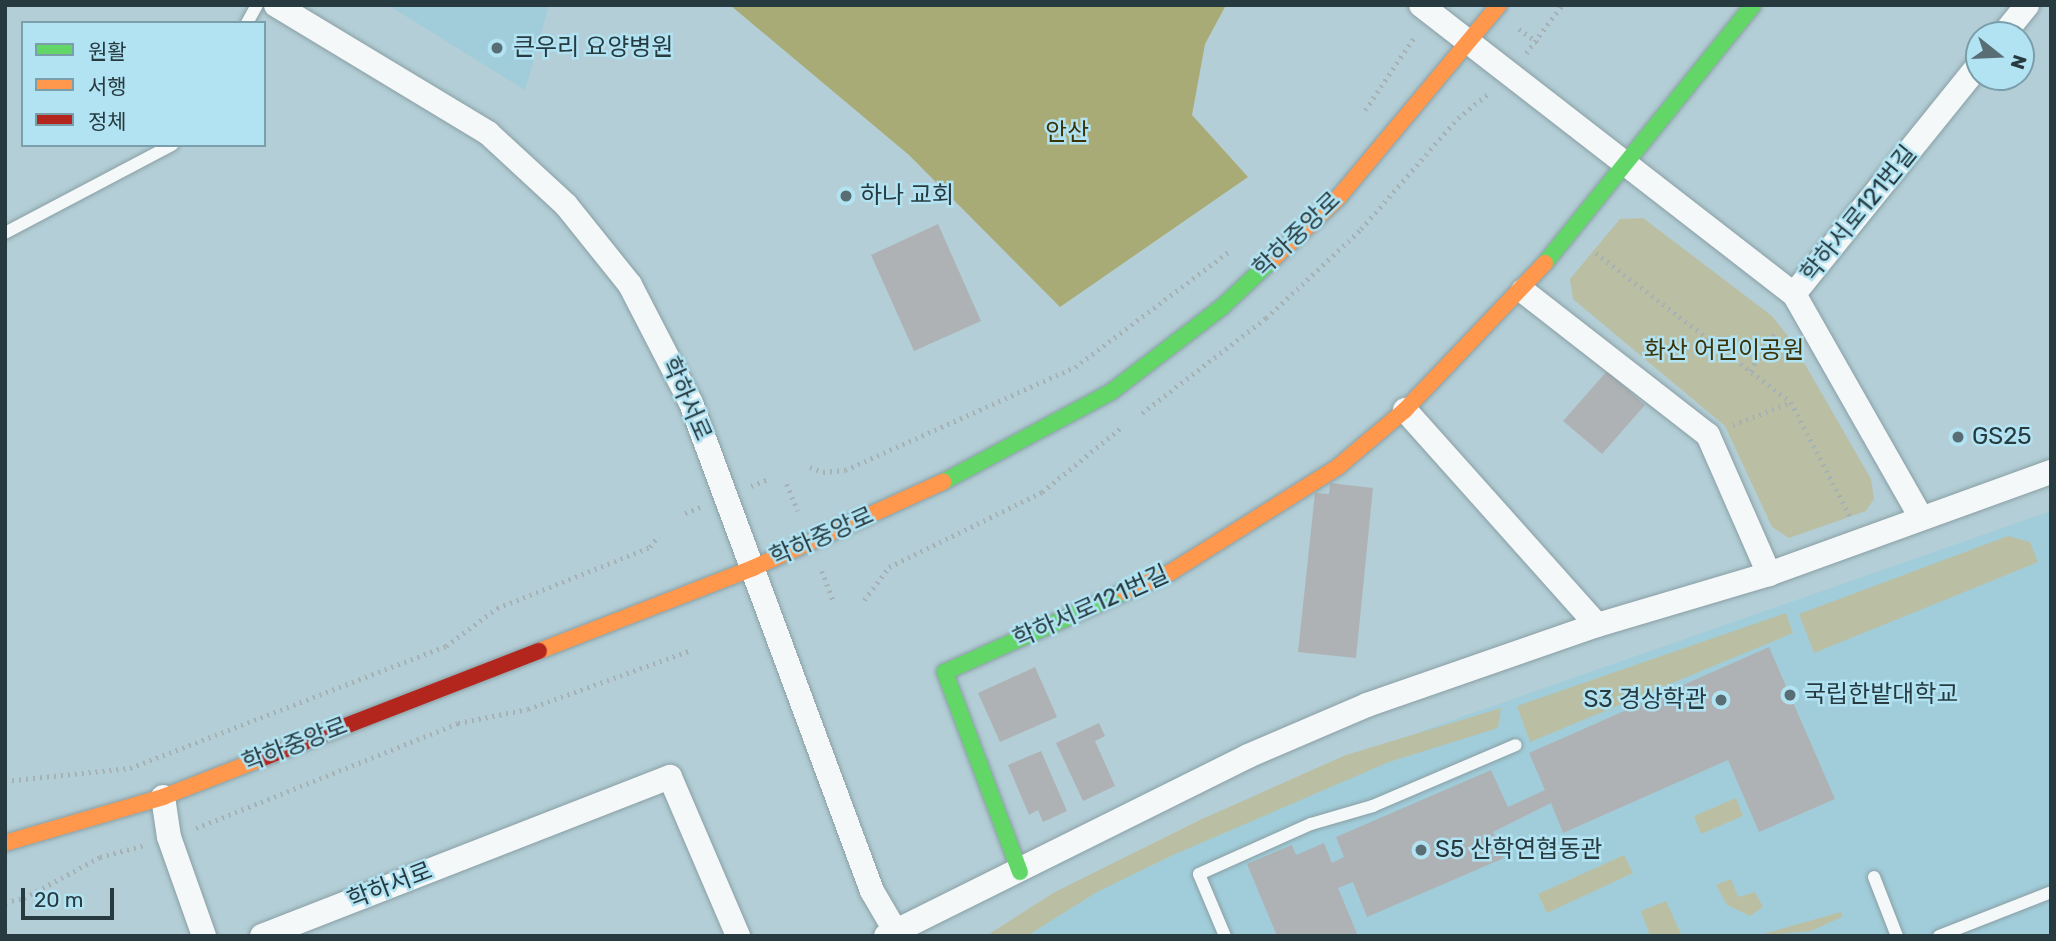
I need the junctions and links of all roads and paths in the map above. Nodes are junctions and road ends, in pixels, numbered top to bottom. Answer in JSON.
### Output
{"nodes":[{"id":1,"x":257,"y":5,"type":"edge"},
{"id":2,"x":276,"y":5,"type":"edge"},
{"id":3,"x":1421,"y":5,"type":"edge"},
{"id":4,"x":1499,"y":5,"type":"edge"},
{"id":5,"x":1562,"y":5,"type":"edge"},
{"id":6,"x":1753,"y":5,"type":"edge"},
{"id":7,"x":2027,"y":5,"type":"edge"},
{"id":8,"x":248,"y":21,"type":"edge"},
{"id":9,"x":2014,"y":21,"type":"edge"},
{"id":10,"x":1536,"y":42,"type":"dead end"},
{"id":11,"x":1469,"y":44,"type":"junction"},
{"id":12,"x":1406,"y":51,"type":"dead end"},
{"id":13,"x":1965,"y":82,"type":"edge"},
{"id":14,"x":1361,"y":115,"type":"dead end"},
{"id":15,"x":168,"y":147,"type":"edge"},
{"id":16,"x":1627,"y":164,"type":"junction"},
{"id":17,"x":5,"y":233,"type":"edge"},
{"id":18,"x":1231,"y":250,"type":"dead end"},
{"id":19,"x":1596,"y":253,"type":"dead end"},
{"id":20,"x":1523,"y":291,"type":"junction"},
{"id":21,"x":1794,"y":294,"type":"junction"},
{"id":22,"x":1776,"y":331,"type":"dead end"},
{"id":23,"x":1750,"y":371,"type":"junction"},
{"id":24,"x":1791,"y":402,"type":"junction"},
{"id":25,"x":1405,"y":410,"type":"junction"},
{"id":26,"x":1708,"y":435,"type":"junction"},
{"id":27,"x":810,"y":467,"type":"dead end"},
{"id":28,"x":2051,"y":472,"type":"edge"},
{"id":29,"x":1921,"y":518,"type":"junction"},
{"id":30,"x":1854,"y":523,"type":"dead end"},
{"id":31,"x":658,"y":536,"type":"dead end"},
{"id":32,"x":753,"y":568,"type":"junction"},
{"id":33,"x":1769,"y":574,"type":"junction"},
{"id":34,"x":1597,"y":625,"type":"junction"},
{"id":35,"x":691,"y":650,"type":"dead end"},
{"id":36,"x":1516,"y":745,"type":"dead end"},
{"id":37,"x":5,"y":781,"type":"edge"},
{"id":38,"x":163,"y":797,"type":"junction"},
{"id":39,"x":169,"y":837,"type":"junction"},
{"id":40,"x":5,"y":842,"type":"edge"},
{"id":41,"x":1020,"y":872,"type":"junction"},
{"id":42,"x":1874,"y":877,"type":"dead end"},
{"id":43,"x":2051,"y":892,"type":"edge"},
{"id":44,"x":5,"y":902,"type":"edge"},
{"id":45,"x":891,"y":934,"type":"edge"},
{"id":46,"x":204,"y":936,"type":"edge"},
{"id":47,"x":262,"y":936,"type":"edge"},
{"id":48,"x":738,"y":936,"type":"edge"},
{"id":49,"x":1225,"y":936,"type":"edge"},
{"id":50,"x":1897,"y":936,"type":"edge"},
{"id":51,"x":1939,"y":936,"type":"edge"}],
"edges":[{"from":1,"to":8,"type":"lane"},
{"from":2,"to":32,"type":"street","name":"학하서로"},
{"from":3,"to":11,"type":"street"},
{"from":4,"to":11,"type":"street","name":"학하중앙로"},
{"from":5,"to":10,"type":"path"},
{"from":6,"to":16,"type":"street","name":"학하서로121번길"},
{"from":7,"to":9,"type":"street"},
{"from":11,"to":16,"type":"street"},
{"from":11,"to":32,"type":"street","name":"학하중앙로"},
{"from":12,"to":14,"type":"path"},
{"from":13,"to":21,"type":"street","name":"학하서로121번길"},
{"from":15,"to":17,"type":"lane"},
{"from":16,"to":20,"type":"street","name":"학하서로121번길"},
{"from":16,"to":21,"type":"street"},
{"from":18,"to":27,"type":"path"},
{"from":19,"to":23,"type":"path"},
{"from":20,"to":25,"type":"street","name":"학하서로121번길"},
{"from":20,"to":26,"type":"street"},
{"from":21,"to":29,"type":"street","name":"학하서로121번길"},
{"from":22,"to":23,"type":"path"},
{"from":23,"to":24,"type":"path"},
{"from":24,"to":26,"type":"path"},
{"from":24,"to":30,"type":"path"},
{"from":25,"to":34,"type":"street"},
{"from":25,"to":41,"type":"street","name":"학하서로121번길"},
{"from":26,"to":33,"type":"street"},
{"from":28,"to":29,"type":"street"},
{"from":29,"to":33,"type":"street"},
{"from":31,"to":37,"type":"path"},
{"from":32,"to":38,"type":"street","name":"학하중앙로"},
{"from":32,"to":45,"type":"street","name":"학하서로"},
{"from":33,"to":34,"type":"street"},
{"from":34,"to":41,"type":"street"},
{"from":35,"to":39,"type":"path"},
{"from":36,"to":49,"type":"lane"},
{"from":38,"to":39,"type":"street"},
{"from":38,"to":40,"type":"street","name":"학하중앙로"},
{"from":39,"to":44,"type":"path"},
{"from":39,"to":46,"type":"street"},
{"from":41,"to":45,"type":"street"},
{"from":42,"to":50,"type":"lane"},
{"from":43,"to":51,"type":"lane"},
{"from":47,"to":48,"type":"street","name":"학하서로"}]}
